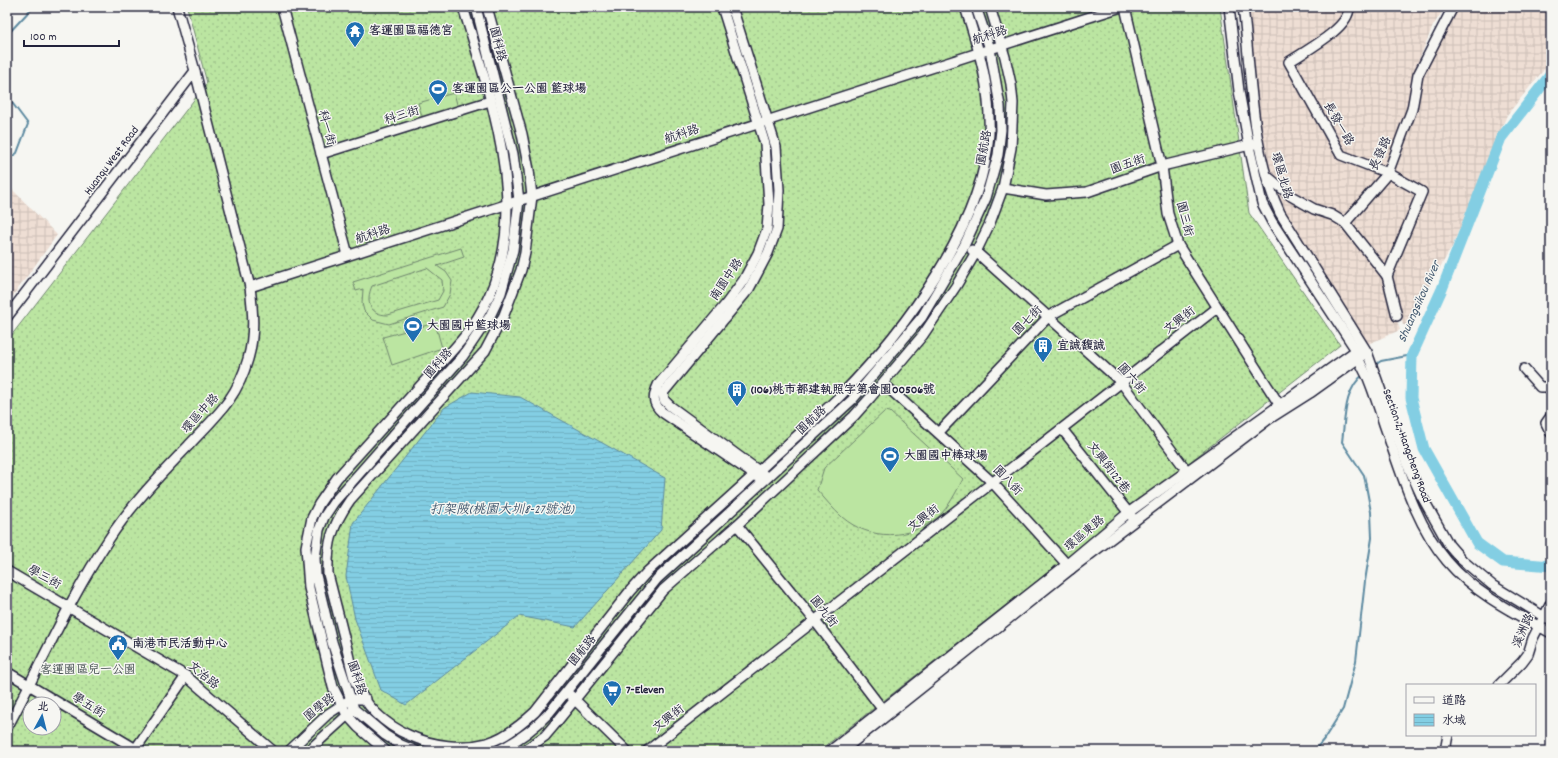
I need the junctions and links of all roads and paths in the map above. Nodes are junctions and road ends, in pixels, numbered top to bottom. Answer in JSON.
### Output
{"nodes":[{"id":1,"x":177,"y":7,"type":"edge"},
{"id":2,"x":282,"y":7,"type":"edge"},
{"id":3,"x":464,"y":7,"type":"edge"},
{"id":4,"x":476,"y":7,"type":"edge"},
{"id":5,"x":487,"y":7,"type":"edge"},
{"id":6,"x":722,"y":7,"type":"edge"},
{"id":7,"x":732,"y":7,"type":"edge"},
{"id":8,"x":965,"y":7,"type":"edge"},
{"id":9,"x":976,"y":7,"type":"edge"},
{"id":10,"x":990,"y":7,"type":"edge"},
{"id":11,"x":1121,"y":7,"type":"edge"},
{"id":12,"x":1125,"y":7,"type":"edge"},
{"id":13,"x":1229,"y":7,"type":"edge"},
{"id":14,"x":1243,"y":7,"type":"edge"},
{"id":15,"x":1349,"y":7,"type":"edge"},
{"id":16,"x":1453,"y":7,"type":"edge"},
{"id":17,"x":1001,"y":45,"type":"junction"},
{"id":18,"x":990,"y":49,"type":"junction"},
{"id":19,"x":980,"y":52,"type":"junction"},
{"id":20,"x":195,"y":71,"type":"junction"},
{"id":21,"x":490,"y":101,"type":"junction"},
{"id":22,"x":768,"y":120,"type":"junction"},
{"id":23,"x":759,"y":123,"type":"junction"},
{"id":24,"x":1259,"y":143,"type":"junction"},
{"id":25,"x":1249,"y":146,"type":"junction"},
{"id":26,"x":320,"y":154,"type":"junction"},
{"id":27,"x":1162,"y":166,"type":"junction"},
{"id":28,"x":1388,"y":173,"type":"junction"},
{"id":29,"x":1267,"y":176,"type":"junction"},
{"id":30,"x":1003,"y":188,"type":"junction"},
{"id":31,"x":532,"y":196,"type":"junction"},
{"id":32,"x":519,"y":200,"type":"junction"},
{"id":33,"x":508,"y":204,"type":"junction"},
{"id":34,"x":1345,"y":223,"type":"junction"},
{"id":35,"x":1178,"y":245,"type":"junction"},
{"id":36,"x":964,"y":246,"type":"junction"},
{"id":37,"x":976,"y":252,"type":"junction"},
{"id":38,"x":348,"y":255,"type":"junction"},
{"id":39,"x":1387,"y":276,"type":"junction"},
{"id":40,"x":250,"y":287,"type":"junction"},
{"id":41,"x":1217,"y":308,"type":"junction"},
{"id":42,"x":1049,"y":316,"type":"junction"},
{"id":43,"x":1397,"y":316,"type":"dead end"},
{"id":44,"x":7,"y":317,"type":"edge"},
{"id":45,"x":1361,"y":351,"type":"junction"},
{"id":46,"x":1524,"y":369,"type":"dead end"},
{"id":47,"x":1121,"y":382,"type":"junction"},
{"id":48,"x":883,"y":384,"type":"junction"},
{"id":49,"x":1551,"y":391,"type":"edge"},
{"id":50,"x":1281,"y":408,"type":"junction"},
{"id":51,"x":1551,"y":416,"type":"edge"},
{"id":52,"x":1062,"y":429,"type":"junction"},
{"id":53,"x":939,"y":432,"type":"junction"},
{"id":54,"x":1551,"y":433,"type":"edge"},
{"id":55,"x":757,"y":472,"type":"junction"},
{"id":56,"x":1190,"y":475,"type":"junction"},
{"id":57,"x":765,"y":480,"type":"junction"},
{"id":58,"x":992,"y":482,"type":"junction"},
{"id":59,"x":774,"y":490,"type":"junction"},
{"id":60,"x":1128,"y":513,"type":"junction"},
{"id":61,"x":1136,"y":522,"type":"junction"},
{"id":62,"x":737,"y":525,"type":"junction"},
{"id":63,"x":1069,"y":567,"type":"junction"},
{"id":64,"x":7,"y":571,"type":"edge"},
{"id":65,"x":1551,"y":603,"type":"edge"},
{"id":66,"x":69,"y":606,"type":"junction"},
{"id":67,"x":1547,"y":619,"type":"edge"},
{"id":68,"x":815,"y":621,"type":"junction"},
{"id":69,"x":1539,"y":626,"type":"junction"},
{"id":70,"x":1551,"y":633,"type":"edge"},
{"id":71,"x":7,"y":672,"type":"edge"},
{"id":72,"x":186,"y":676,"type":"junction"},
{"id":73,"x":1500,"y":684,"type":"edge"},
{"id":74,"x":30,"y":686,"type":"junction"},
{"id":75,"x":566,"y":692,"type":"junction"},
{"id":76,"x":575,"y":698,"type":"junction"},
{"id":77,"x":351,"y":699,"type":"junction"},
{"id":78,"x":366,"y":699,"type":"junction"},
{"id":79,"x":342,"y":706,"type":"junction"},
{"id":80,"x":351,"y":712,"type":"junction"},
{"id":81,"x":885,"y":713,"type":"junction"},
{"id":82,"x":7,"y":728,"type":"edge"},
{"id":83,"x":1448,"y":736,"type":"edge"},
{"id":84,"x":135,"y":750,"type":"edge"},
{"id":85,"x":273,"y":751,"type":"edge"},
{"id":86,"x":289,"y":751,"type":"edge"},
{"id":87,"x":308,"y":751,"type":"edge"},
{"id":88,"x":386,"y":751,"type":"edge"},
{"id":89,"x":416,"y":751,"type":"edge"},
{"id":90,"x":496,"y":751,"type":"edge"},
{"id":91,"x":524,"y":751,"type":"edge"},
{"id":92,"x":627,"y":751,"type":"edge"},
{"id":93,"x":647,"y":751,"type":"edge"},
{"id":94,"x":830,"y":751,"type":"edge"},
{"id":95,"x":842,"y":751,"type":"edge"},
{"id":96,"x":1444,"y":751,"type":"edge"}],
"edges":[{"from":1,"to":20,"type":"street"},
{"from":2,"to":26,"type":"street","name":"科一街"},
{"from":3,"to":21,"type":"street"},
{"from":4,"to":32,"type":"street","name":"園科路"},
{"from":5,"to":31,"type":"street"},
{"from":6,"to":23,"type":"street","name":"南園中路"},
{"from":7,"to":22,"type":"street","name":"南園中路"},
{"from":8,"to":19,"type":"street"},
{"from":9,"to":18,"type":"street","name":"園航路"},
{"from":10,"to":17,"type":"street"},
{"from":11,"to":17,"type":"street","name":"航科路"},
{"from":12,"to":27,"type":"street","name":"園三街"},
{"from":13,"to":25,"type":"street","name":"環區北路"},
{"from":14,"to":24,"type":"street","name":"環區北路"},
{"from":15,"to":28,"type":"street","name":"長發一路"},
{"from":16,"to":28,"type":"street","name":"長發路"},
{"from":17,"to":18,"type":"street","name":"航科路"},
{"from":17,"to":30,"type":"street"},
{"from":18,"to":19,"type":"street","name":"航科路"},
{"from":18,"to":36,"type":"street","name":"園航路"},
{"from":19,"to":22,"type":"street","name":"航科路"},
{"from":19,"to":55,"type":"street"},
{"from":20,"to":40,"type":"street","name":"環區中路"},
{"from":20,"to":44,"type":"street","name":"Huanqu West Road"},
{"from":21,"to":26,"type":"street","name":"科三街"},
{"from":21,"to":33,"type":"street"},
{"from":22,"to":23,"type":"street","name":"航科路"},
{"from":22,"to":55,"type":"street","name":"南園中路"},
{"from":23,"to":31,"type":"street","name":"航科路"},
{"from":23,"to":55,"type":"street","name":"南園中路"},
{"from":24,"to":25,"type":"street","name":"園五街"},
{"from":24,"to":29,"type":"street","name":"環區北路"},
{"from":25,"to":27,"type":"street","name":"園五街"},
{"from":25,"to":45,"type":"street","name":"環區北路"},
{"from":26,"to":38,"type":"street","name":"科一街"},
{"from":27,"to":30,"type":"street","name":"園五街"},
{"from":27,"to":35,"type":"street","name":"園三街"},
{"from":28,"to":34,"type":"street","name":"長發路"},
{"from":28,"to":39,"type":"street","name":"長發一路"},
{"from":29,"to":34,"type":"street"},
{"from":29,"to":45,"type":"street","name":"環區北路"},
{"from":30,"to":37,"type":"street"},
{"from":31,"to":32,"type":"street","name":"航科路"},
{"from":31,"to":78,"type":"street"},
{"from":32,"to":33,"type":"street","name":"航科路"},
{"from":32,"to":77,"type":"street","name":"園科路"},
{"from":33,"to":38,"type":"street","name":"航科路"},
{"from":33,"to":79,"type":"street"},
{"from":34,"to":39,"type":"street"},
{"from":35,"to":41,"type":"street","name":"園三街"},
{"from":35,"to":42,"type":"street","name":"園七街"},
{"from":36,"to":37,"type":"street","name":"園六街"},
{"from":36,"to":57,"type":"street","name":"園航路"},
{"from":37,"to":42,"type":"street","name":"園六街"},
{"from":37,"to":48,"type":"street"},
{"from":38,"to":40,"type":"street","name":"航科路"},
{"from":39,"to":43,"type":"street"},
{"from":40,"to":66,"type":"street","name":"環區中路"},
{"from":41,"to":47,"type":"street","name":"文興街"},
{"from":41,"to":50,"type":"street","name":"園三街"},
{"from":42,"to":47,"type":"street","name":"園六街"},
{"from":42,"to":53,"type":"street","name":"園七街"},
{"from":45,"to":50,"type":"street","name":"環區東路"},
{"from":45,"to":67,"type":"street","name":"Section 2, Hangcheng Road"},
{"from":45,"to":69,"type":"street","name":"Section 2, Hangcheng Road"},
{"from":46,"to":49,"type":"street"},
{"from":47,"to":52,"type":"street","name":"文興街"},
{"from":47,"to":56,"type":"street","name":"園六街"},
{"from":48,"to":53,"type":"street","name":"園八街"},
{"from":48,"to":59,"type":"street"},
{"from":50,"to":56,"type":"street","name":"環區東路"},
{"from":51,"to":54,"type":"street"},
{"from":52,"to":58,"type":"street","name":"文興街"},
{"from":52,"to":60,"type":"street","name":"文興街122巷"},
{"from":53,"to":58,"type":"street","name":"園八街"},
{"from":55,"to":57,"type":"street","name":"南園中路"},
{"from":55,"to":78,"type":"street"},
{"from":56,"to":60,"type":"street","name":"環區東路"},
{"from":56,"to":61,"type":"street","name":"環區東路"},
{"from":57,"to":59,"type":"street","name":"南園中路"},
{"from":57,"to":75,"type":"street","name":"園航路"},
{"from":58,"to":63,"type":"street","name":"園八街"},
{"from":58,"to":68,"type":"street","name":"文興街"},
{"from":59,"to":62,"type":"street"},
{"from":60,"to":61,"type":"street","name":"文興街122巷"},
{"from":60,"to":63,"type":"street","name":"環區東路"},
{"from":61,"to":63,"type":"street","name":"環區東路"},
{"from":62,"to":68,"type":"street","name":"園九街"},
{"from":62,"to":76,"type":"street"},
{"from":63,"to":81,"type":"street","name":"環區東路"},
{"from":64,"to":66,"type":"street","name":"學三街"},
{"from":65,"to":67,"type":"street","name":"溪洲路"},
{"from":66,"to":72,"type":"street","name":"文治路"},
{"from":66,"to":74,"type":"street","name":"環區中路"},
{"from":67,"to":69,"type":"street","name":"溪洲路"},
{"from":68,"to":81,"type":"street","name":"園九街"},
{"from":68,"to":93,"type":"street","name":"文興街"},
{"from":69,"to":70,"type":"street","name":"Section 2, Hangcheng Road"},
{"from":69,"to":73,"type":"street","name":"溪洲路"},
{"from":71,"to":74,"type":"street","name":"學五街"},
{"from":72,"to":84,"type":"street"},
{"from":72,"to":85,"type":"street","name":"文治路"},
{"from":74,"to":82,"type":"street","name":"環區中路"},
{"from":74,"to":84,"type":"street","name":"學五街"},
{"from":75,"to":76,"type":"street"},
{"from":75,"to":90,"type":"street","name":"園航路"},
{"from":76,"to":91,"type":"street"},
{"from":76,"to":92,"type":"street"},
{"from":77,"to":78,"type":"street","name":"園學路"},
{"from":77,"to":79,"type":"street","name":"園學路"},
{"from":77,"to":80,"type":"street","name":"園科路"},
{"from":78,"to":80,"type":"street","name":"園學路"},
{"from":79,"to":80,"type":"street"},
{"from":79,"to":86,"type":"street","name":"園學路"},
{"from":80,"to":87,"type":"street","name":"園學路"},
{"from":80,"to":88,"type":"street"},
{"from":80,"to":89,"type":"street"},
{"from":81,"to":94,"type":"street","name":"環區東路"},
{"from":81,"to":95,"type":"street","name":"環區東路"},
{"from":83,"to":96,"type":"street"}]}
